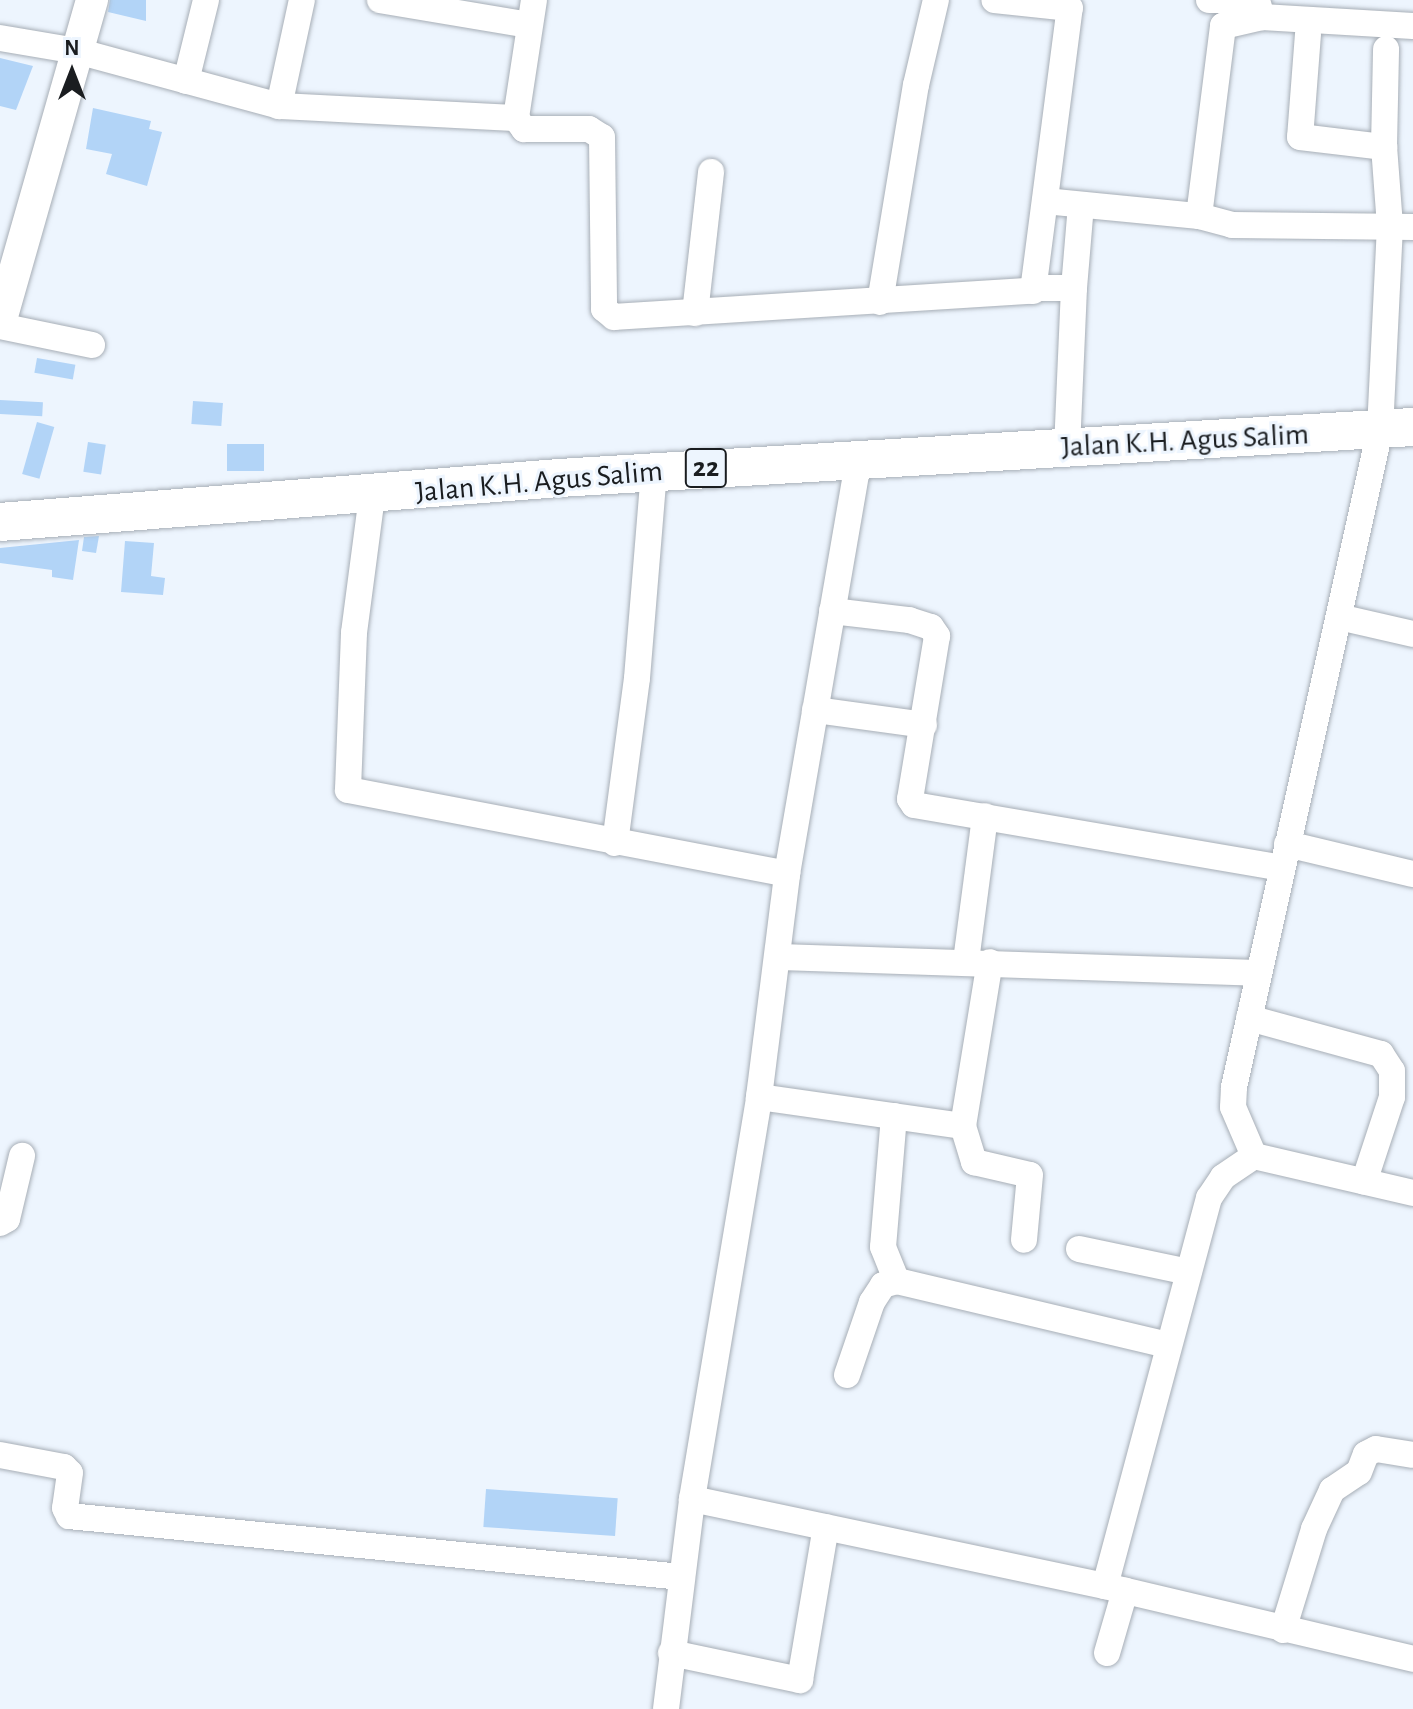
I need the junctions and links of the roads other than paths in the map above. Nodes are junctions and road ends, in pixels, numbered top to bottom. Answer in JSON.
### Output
{"nodes":[{"id":1,"x":92,"y":0,"type":"edge"},
{"id":2,"x":206,"y":0,"type":"edge"},
{"id":3,"x":302,"y":0,"type":"edge"},
{"id":4,"x":380,"y":0,"type":"edge"},
{"id":5,"x":936,"y":0,"type":"edge"},
{"id":6,"x":994,"y":0,"type":"edge"},
{"id":7,"x":1209,"y":0,"type":"edge"},
{"id":8,"x":1258,"y":6,"type":"edge"},
{"id":9,"x":531,"y":12,"type":"edge"},
{"id":10,"x":1413,"y":26,"type":"edge"},
{"id":11,"x":1308,"y":34,"type":"dead end"},
{"id":12,"x":0,"y":38,"type":"edge"},
{"id":13,"x":1386,"y":49,"type":"dead end"},
{"id":14,"x":77,"y":51,"type":"junction"},
{"id":15,"x":186,"y":81,"type":"junction"},
{"id":16,"x":279,"y":106,"type":"junction"},
{"id":17,"x":516,"y":118,"type":"junction"},
{"id":18,"x":1384,"y":147,"type":"junction"},
{"id":19,"x":711,"y":172,"type":"dead end"},
{"id":20,"x":1045,"y":201,"type":"junction"},
{"id":21,"x":1081,"y":205,"type":"junction"},
{"id":22,"x":1199,"y":216,"type":"junction"},
{"id":23,"x":1402,"y":227,"type":"edge"},
{"id":24,"x":6,"y":277,"type":"edge"},
{"id":25,"x":1034,"y":288,"type":"junction"},
{"id":26,"x":1074,"y":288,"type":"junction"},
{"id":27,"x":880,"y":302,"type":"junction"},
{"id":28,"x":695,"y":313,"type":"junction"},
{"id":29,"x":0,"y":325,"type":"edge"},
{"id":30,"x":92,"y":345,"type":"dead end"},
{"id":31,"x":1396,"y":428,"type":"edge"},
{"id":32,"x":1067,"y":448,"type":"junction"},
{"id":33,"x":859,"y":459,"type":"junction"},
{"id":34,"x":654,"y":472,"type":"junction"},
{"id":35,"x":372,"y":496,"type":"junction"},
{"id":36,"x":0,"y":522,"type":"edge"},
{"id":37,"x":832,"y":611,"type":"junction"},
{"id":38,"x":1339,"y":617,"type":"junction"},
{"id":39,"x":1413,"y":634,"type":"edge"},
{"id":40,"x":815,"y":710,"type":"junction"},
{"id":41,"x":924,"y":725,"type":"junction"},
{"id":42,"x":985,"y":816,"type":"junction"},
{"id":43,"x":615,"y":843,"type":"junction"},
{"id":44,"x":1285,"y":856,"type":"junction"},
{"id":45,"x":787,"y":874,"type":"junction"},
{"id":46,"x":1413,"y":874,"type":"edge"},
{"id":47,"x":778,"y":957,"type":"junction"},
{"id":48,"x":978,"y":962,"type":"junction"},
{"id":49,"x":1259,"y":973,"type":"junction"},
{"id":50,"x":1249,"y":1018,"type":"junction"},
{"id":51,"x":759,"y":1097,"type":"junction"},
{"id":52,"x":894,"y":1116,"type":"junction"},
{"id":53,"x":963,"y":1126,"type":"junction"},
{"id":54,"x":22,"y":1156,"type":"dead end"},
{"id":55,"x":1254,"y":1156,"type":"junction"},
{"id":56,"x":1364,"y":1182,"type":"junction"},
{"id":57,"x":1413,"y":1193,"type":"edge"},
{"id":58,"x":0,"y":1223,"type":"edge"},
{"id":59,"x":1024,"y":1240,"type":"dead end"},
{"id":60,"x":1079,"y":1249,"type":"dead end"},
{"id":61,"x":1189,"y":1272,"type":"junction"},
{"id":62,"x":897,"y":1281,"type":"junction"},
{"id":63,"x":1167,"y":1345,"type":"junction"},
{"id":64,"x":847,"y":1375,"type":"dead end"},
{"id":65,"x":0,"y":1455,"type":"edge"},
{"id":66,"x":1413,"y":1455,"type":"edge"},
{"id":67,"x":692,"y":1499,"type":"junction"},
{"id":68,"x":826,"y":1527,"type":"junction"},
{"id":69,"x":681,"y":1577,"type":"junction"},
{"id":70,"x":1115,"y":1589,"type":"junction"},
{"id":71,"x":1283,"y":1630,"type":"junction"},
{"id":72,"x":671,"y":1653,"type":"junction"},
{"id":73,"x":1107,"y":1653,"type":"dead end"},
{"id":74,"x":1413,"y":1659,"type":"edge"},
{"id":75,"x":666,"y":1709,"type":"edge"}],
"edges":[{"from":1,"to":14,"type":"main road"},
{"from":2,"to":15,"type":"street"},
{"from":3,"to":16,"type":"street"},
{"from":4,"to":9,"type":"street"},
{"from":5,"to":27,"type":"street"},
{"from":6,"to":20,"type":"street"},
{"from":7,"to":8,"type":"street"},
{"from":8,"to":10,"type":"street"},
{"from":8,"to":22,"type":"street"},
{"from":9,"to":17,"type":"street"},
{"from":11,"to":18,"type":"street"},
{"from":12,"to":14,"type":"street"},
{"from":13,"to":18,"type":"street"},
{"from":14,"to":15,"type":"street"},
{"from":14,"to":24,"type":"main road"},
{"from":15,"to":16,"type":"street"},
{"from":16,"to":17,"type":"street"},
{"from":17,"to":28,"type":"street"},
{"from":18,"to":23,"type":"street"},
{"from":19,"to":28,"type":"street"},
{"from":20,"to":21,"type":"street"},
{"from":20,"to":25,"type":"street"},
{"from":21,"to":22,"type":"street"},
{"from":21,"to":26,"type":"street"},
{"from":22,"to":23,"type":"street"},
{"from":23,"to":31,"type":"street"},
{"from":24,"to":29,"type":"main road"},
{"from":25,"to":26,"type":"street"},
{"from":25,"to":27,"type":"street"},
{"from":26,"to":32,"type":"street"},
{"from":27,"to":28,"type":"street"},
{"from":29,"to":30,"type":"street"},
{"from":31,"to":32,"type":"highway","name":"Jalan K.H. Agus Salim","number":"22"},
{"from":31,"to":38,"type":"street"},
{"from":32,"to":33,"type":"highway","name":"Jalan K.H. Agus Salim","number":"22"},
{"from":33,"to":34,"type":"highway","name":"Jalan K.H. Agus Salim","number":"22"},
{"from":33,"to":37,"type":"street"},
{"from":34,"to":35,"type":"highway","name":"Jalan K.H. Agus Salim","number":"22"},
{"from":34,"to":43,"type":"street"},
{"from":35,"to":36,"type":"highway","name":"Jalan K.H. Agus Salim","number":"22"},
{"from":35,"to":43,"type":"street"},
{"from":37,"to":40,"type":"street"},
{"from":37,"to":41,"type":"street"},
{"from":38,"to":39,"type":"street"},
{"from":38,"to":44,"type":"street"},
{"from":40,"to":41,"type":"street"},
{"from":40,"to":45,"type":"street"},
{"from":41,"to":42,"type":"street"},
{"from":42,"to":44,"type":"street"},
{"from":42,"to":48,"type":"street"},
{"from":43,"to":45,"type":"street"},
{"from":44,"to":46,"type":"street"},
{"from":44,"to":49,"type":"street"},
{"from":45,"to":47,"type":"street"},
{"from":47,"to":48,"type":"street"},
{"from":47,"to":51,"type":"street"},
{"from":48,"to":49,"type":"street"},
{"from":48,"to":53,"type":"street"},
{"from":49,"to":50,"type":"street"},
{"from":50,"to":55,"type":"street"},
{"from":50,"to":56,"type":"street"},
{"from":51,"to":52,"type":"street"},
{"from":51,"to":67,"type":"street"},
{"from":52,"to":53,"type":"street"},
{"from":52,"to":62,"type":"street"},
{"from":53,"to":59,"type":"street"},
{"from":54,"to":58,"type":"street"},
{"from":55,"to":56,"type":"street"},
{"from":55,"to":61,"type":"street"},
{"from":56,"to":57,"type":"street"},
{"from":60,"to":61,"type":"street"},
{"from":61,"to":63,"type":"street"},
{"from":62,"to":63,"type":"street"},
{"from":62,"to":64,"type":"street"},
{"from":63,"to":70,"type":"street"},
{"from":65,"to":69,"type":"street"},
{"from":66,"to":71,"type":"street"},
{"from":67,"to":68,"type":"street"},
{"from":67,"to":69,"type":"street"},
{"from":68,"to":70,"type":"street"},
{"from":68,"to":72,"type":"street"},
{"from":69,"to":72,"type":"street"},
{"from":70,"to":71,"type":"street"},
{"from":70,"to":73,"type":"street"},
{"from":71,"to":74,"type":"street"},
{"from":72,"to":75,"type":"street"}]}
